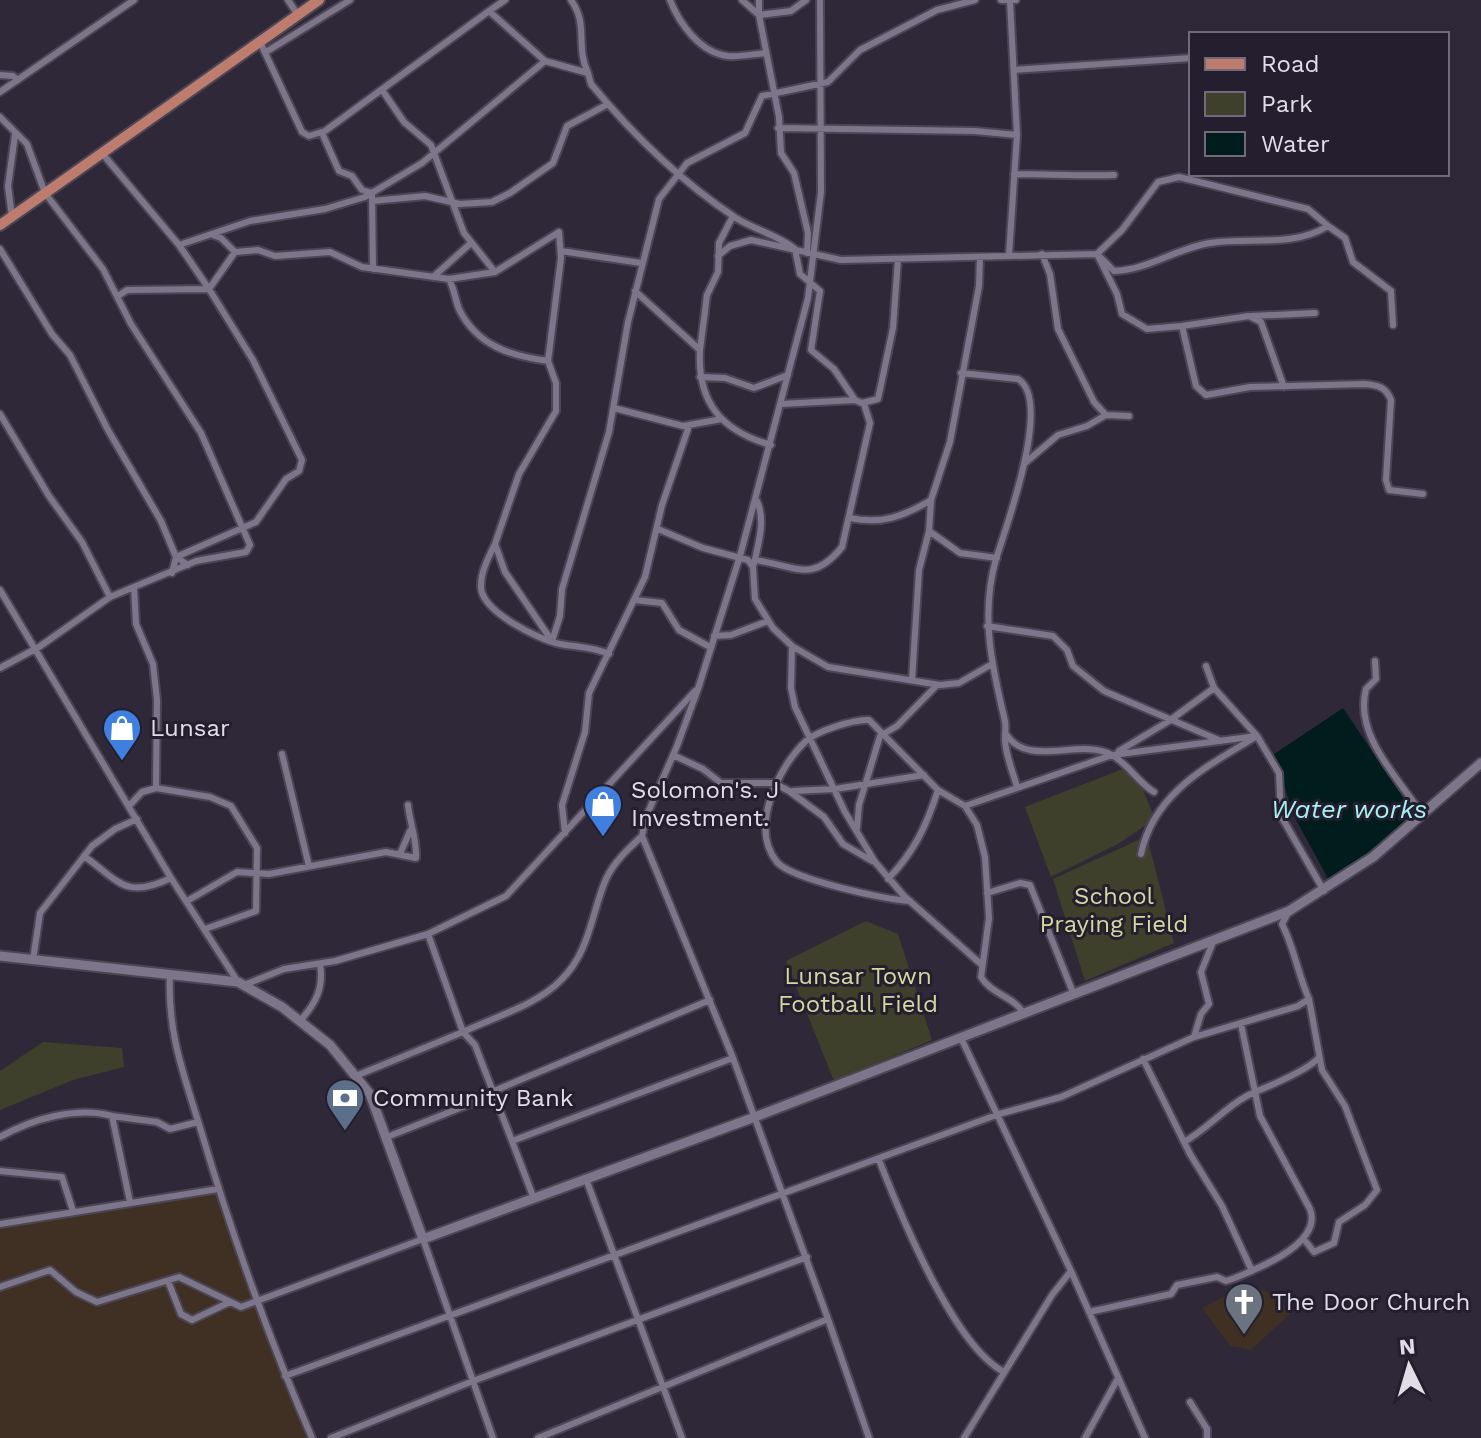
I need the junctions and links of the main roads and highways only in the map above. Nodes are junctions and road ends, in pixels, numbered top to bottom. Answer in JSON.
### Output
{"nodes":[{"id":1,"x":319,"y":0,"type":"edge"},
{"id":2,"x":0,"y":225,"type":"edge"}],
"edges":[{"from":1,"to":2,"type":"main road"}]}
